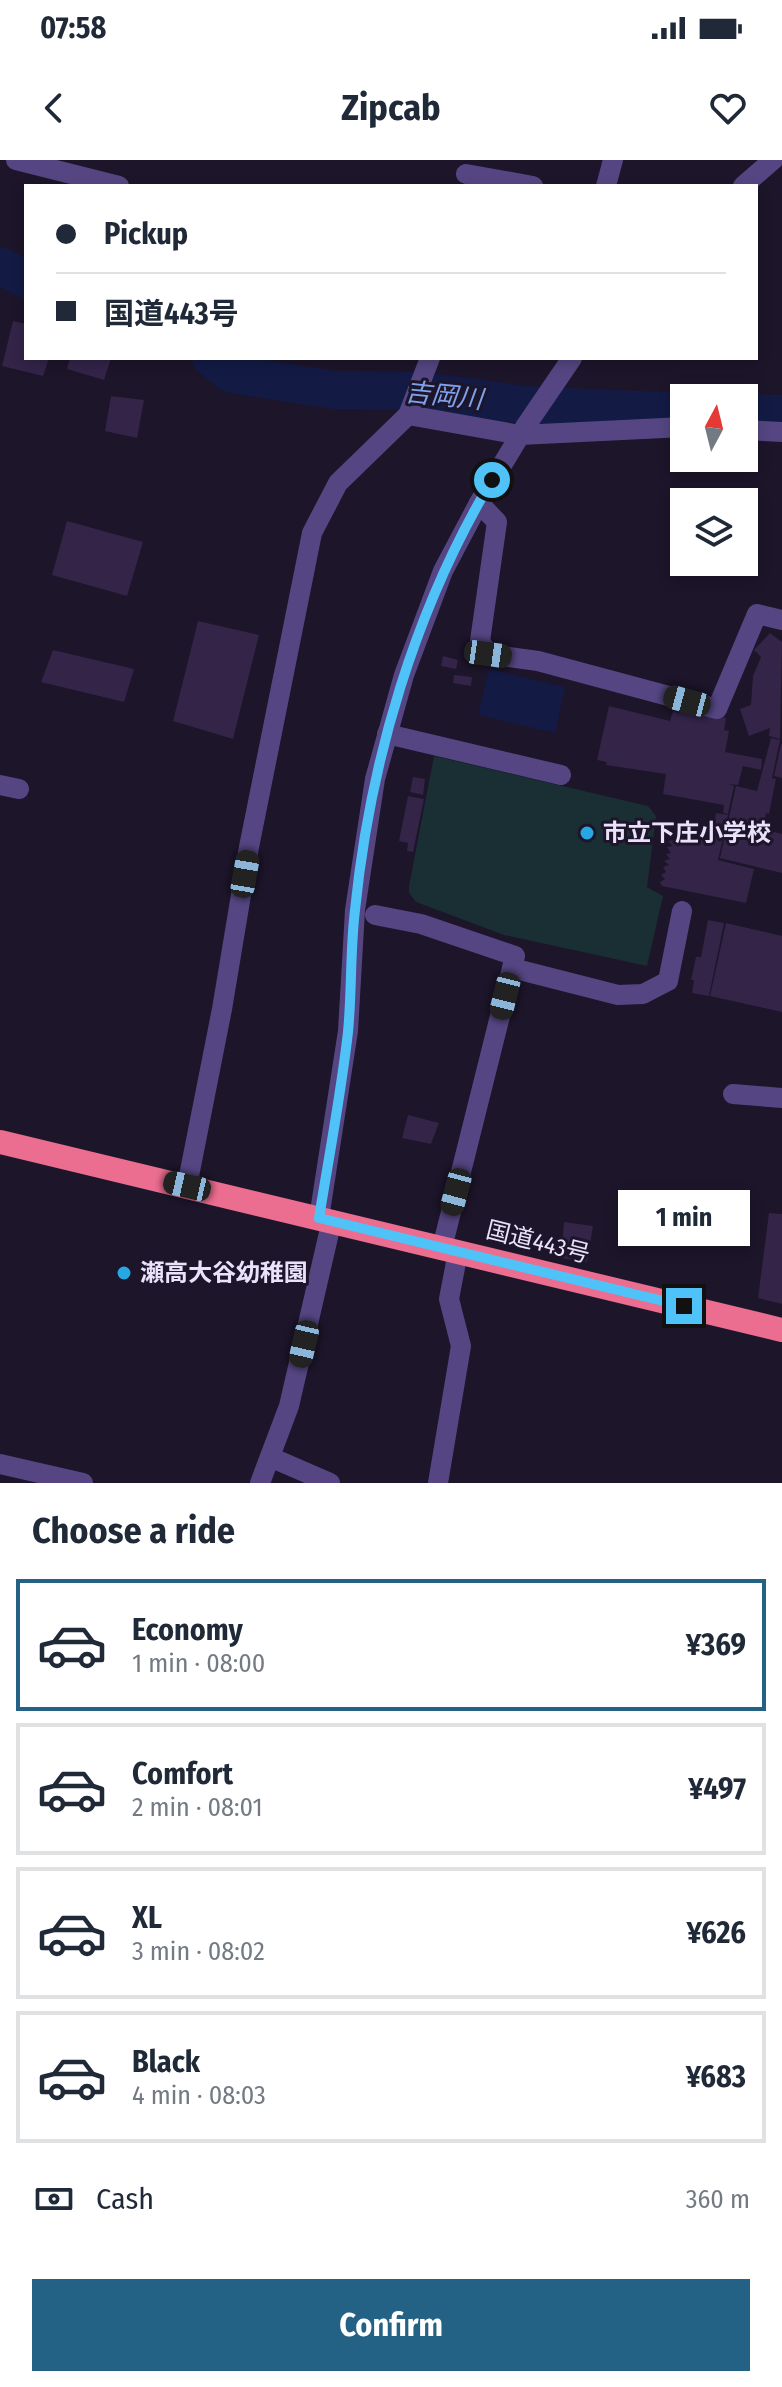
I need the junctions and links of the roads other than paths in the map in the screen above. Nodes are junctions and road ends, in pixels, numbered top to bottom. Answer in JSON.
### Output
{"nodes":[{"id":1,"x":16,"y":160,"type":"edge"},
{"id":2,"x":613,"y":160,"type":"edge"},
{"id":3,"x":773,"y":160,"type":"edge"},
{"id":4,"x":466,"y":173,"type":"edge"},
{"id":5,"x":111,"y":184,"type":"edge"},
{"id":6,"x":523,"y":184,"type":"edge"},
{"id":7,"x":607,"y":184,"type":"edge"},
{"id":8,"x":745,"y":184,"type":"edge"},
{"id":9,"x":429,"y":360,"type":"edge"},
{"id":10,"x":571,"y":360,"type":"edge"},
{"id":11,"x":408,"y":415,"type":"junction"},
{"id":12,"x":670,"y":427,"type":"edge"},
{"id":13,"x":522,"y":431,"type":"junction"},
{"id":14,"x":758,"y":431,"type":"edge"},
{"id":15,"x":782,"y":432,"type":"edge"},
{"id":16,"x":479,"y":503,"type":"junction"},
{"id":17,"x":782,"y":620,"type":"edge"},
{"id":18,"x":387,"y":734,"type":"junction"},
{"id":19,"x":561,"y":775,"type":"dead end"},
{"id":20,"x":682,"y":911,"type":"dead end"},
{"id":21,"x":375,"y":915,"type":"dead end"},
{"id":22,"x":514,"y":962,"type":"junction"},
{"id":23,"x":733,"y":1094,"type":"dead end"},
{"id":24,"x":782,"y":1098,"type":"edge"},
{"id":25,"x":0,"y":1142,"type":"edge"},
{"id":26,"x":187,"y":1186,"type":"junction"},
{"id":27,"x":325,"y":1219,"type":"junction"},
{"id":28,"x":450,"y":1250,"type":"junction"},
{"id":29,"x":782,"y":1330,"type":"edge"},
{"id":30,"x":270,"y":1457,"type":"junction"},
{"id":31,"x":0,"y":1464,"type":"edge"},
{"id":32,"x":83,"y":1483,"type":"edge"},
{"id":33,"x":260,"y":1483,"type":"edge"},
{"id":34,"x":330,"y":1483,"type":"edge"},
{"id":35,"x":438,"y":1483,"type":"edge"}],
"edges":[{"from":1,"to":5,"type":"street"},
{"from":2,"to":7,"type":"street"},
{"from":3,"to":8,"type":"street"},
{"from":4,"to":6,"type":"street"},
{"from":9,"to":11,"type":"street"},
{"from":10,"to":13,"type":"street"},
{"from":11,"to":13,"type":"street"},
{"from":11,"to":26,"type":"street"},
{"from":12,"to":13,"type":"street"},
{"from":13,"to":16,"type":"street"},
{"from":14,"to":15,"type":"street"},
{"from":16,"to":17,"type":"street"},
{"from":16,"to":18,"type":"street"},
{"from":18,"to":19,"type":"street"},
{"from":18,"to":27,"type":"street"},
{"from":20,"to":22,"type":"street"},
{"from":21,"to":22,"type":"street"},
{"from":22,"to":28,"type":"street"},
{"from":23,"to":24,"type":"street"},
{"from":25,"to":26,"type":"highway","name":"国道443号"},
{"from":26,"to":27,"type":"highway","name":"国道443号"},
{"from":27,"to":28,"type":"highway","name":"国道443号"},
{"from":27,"to":30,"type":"street"},
{"from":28,"to":29,"type":"highway","name":"国道443号"},
{"from":28,"to":35,"type":"street"},
{"from":30,"to":33,"type":"street"},
{"from":30,"to":34,"type":"street"},
{"from":31,"to":32,"type":"street"}]}
